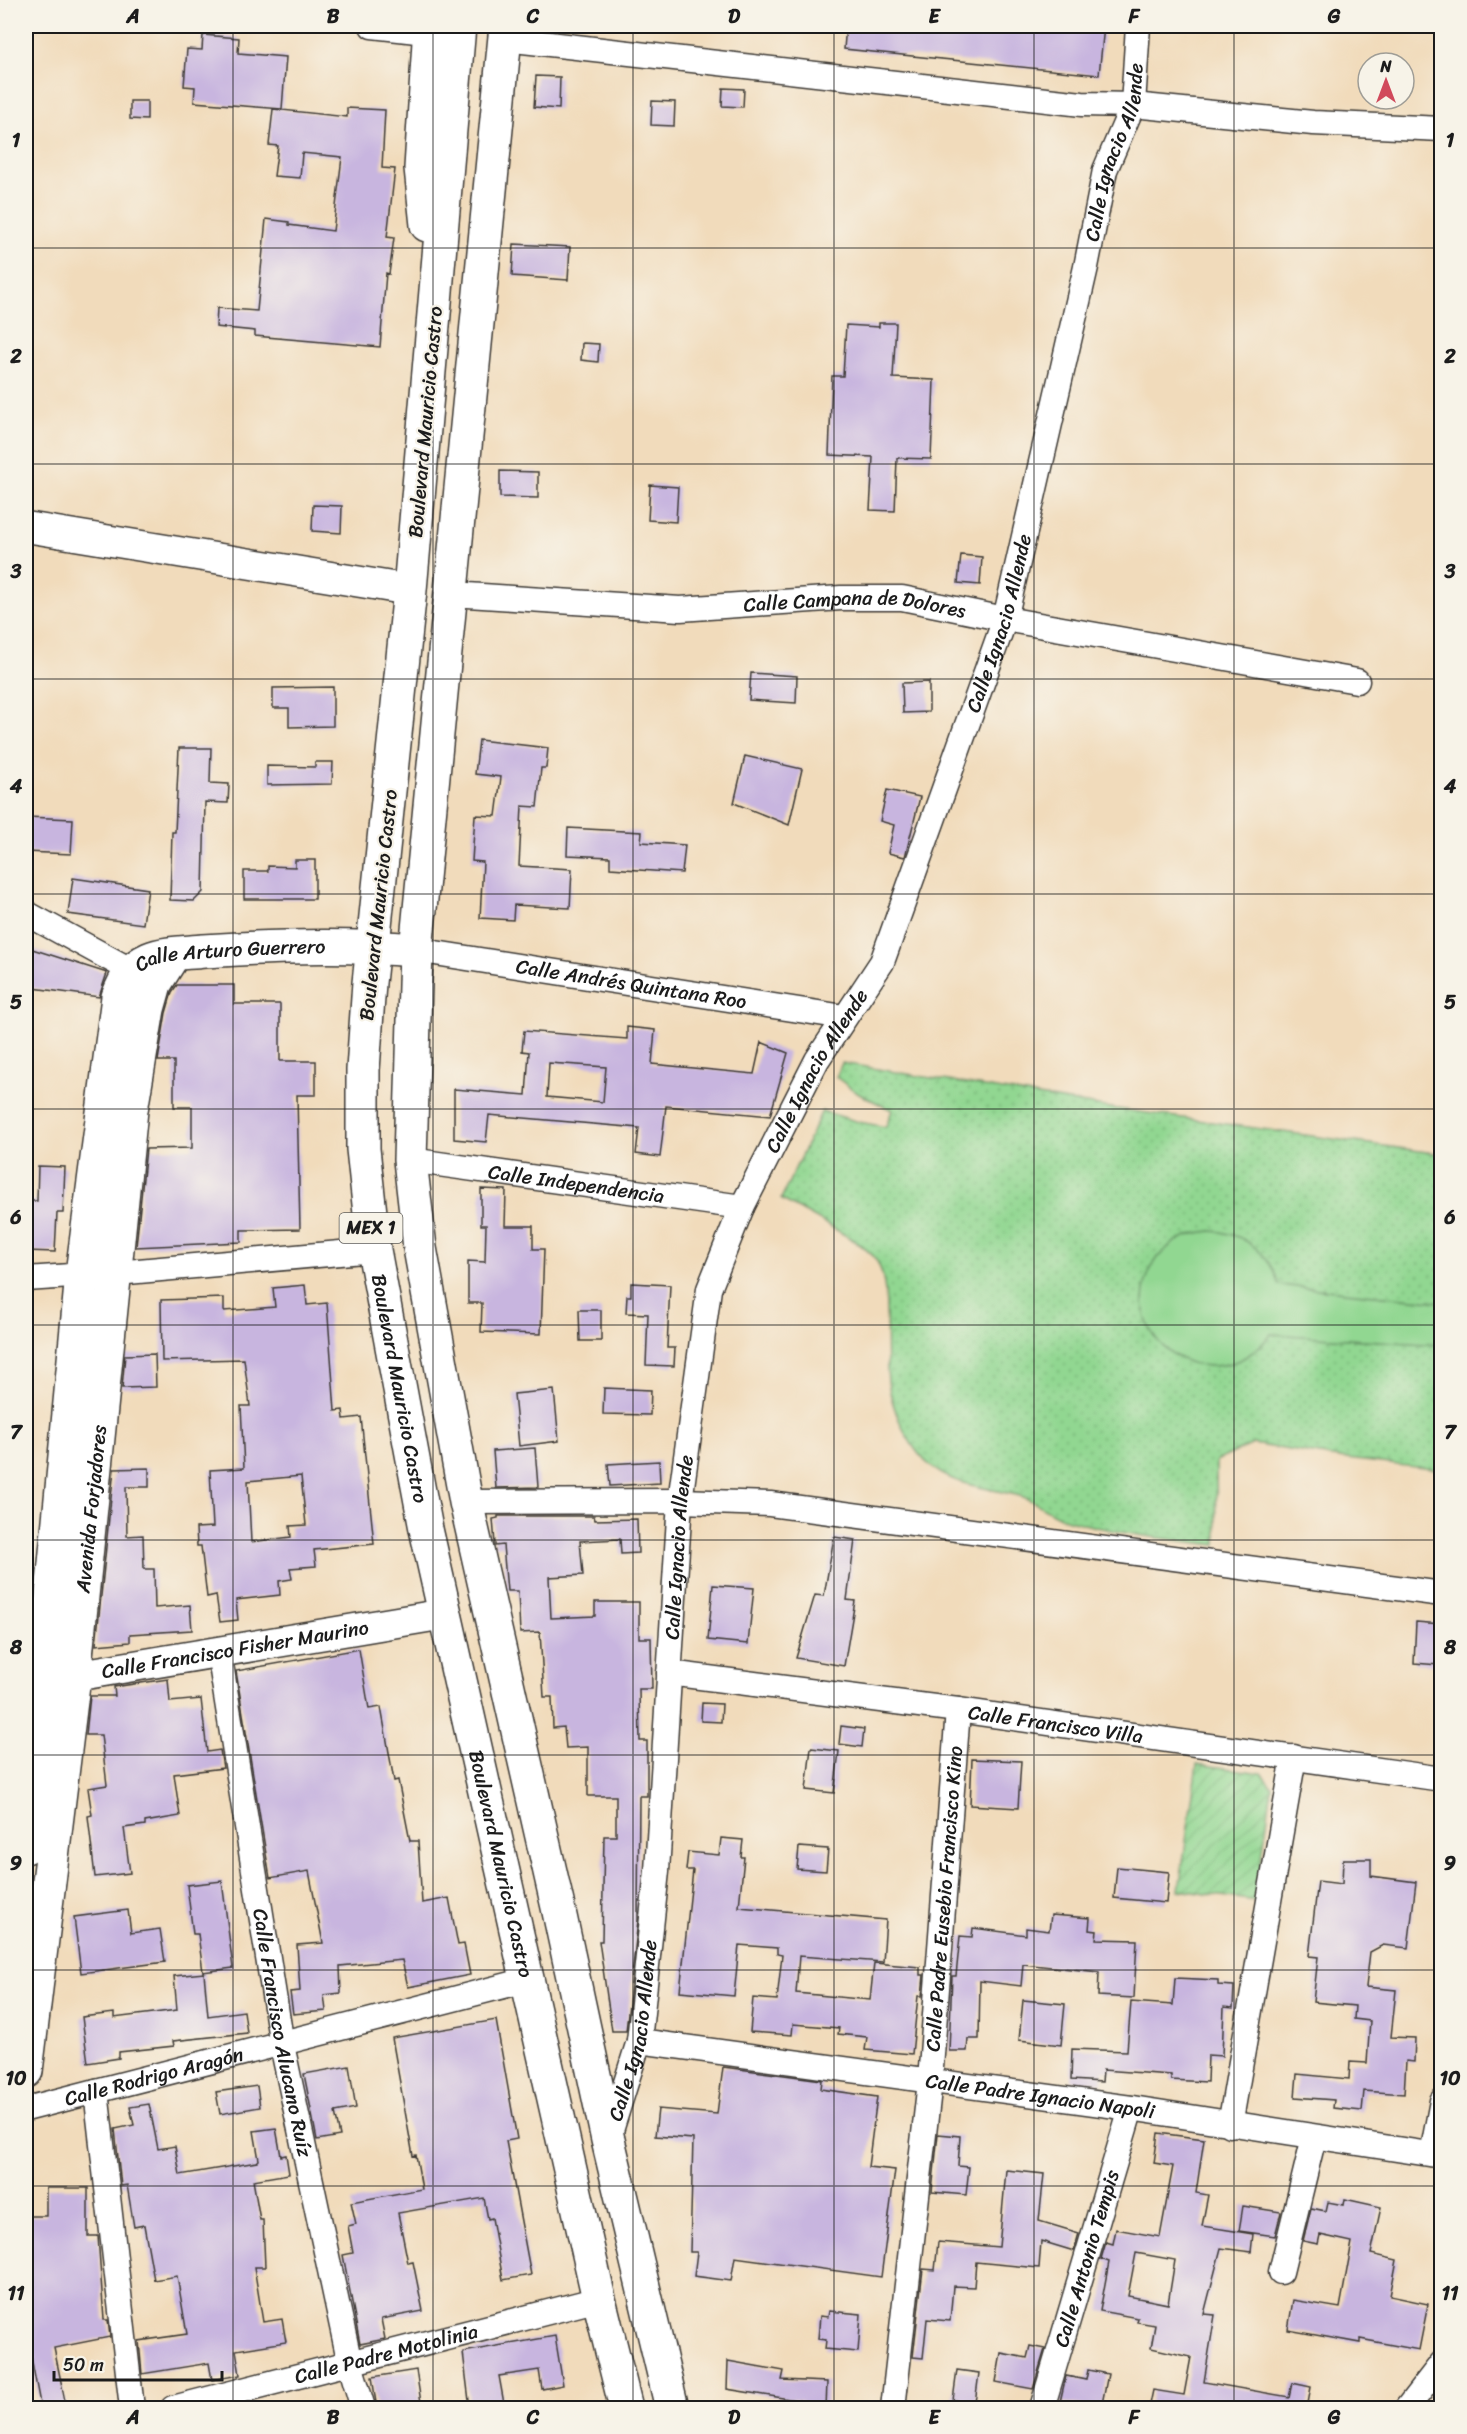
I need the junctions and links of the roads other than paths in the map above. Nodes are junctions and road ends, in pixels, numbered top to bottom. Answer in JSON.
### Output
{"nodes":[{"id":1,"x":372,"y":26,"type":"edge"},
{"id":2,"x":1138,"y":26,"type":"edge"},
{"id":3,"x":450,"y":29,"type":"edge"},
{"id":4,"x":505,"y":32,"type":"edge"},
{"id":5,"x":1133,"y":105,"type":"junction"},
{"id":6,"x":1442,"y":129,"type":"edge"},
{"id":7,"x":471,"y":394,"type":"junction"},
{"id":8,"x":26,"y":527,"type":"edge"},
{"id":9,"x":410,"y":590,"type":"junction"},
{"id":10,"x":452,"y":594,"type":"junction"},
{"id":11,"x":1005,"y":619,"type":"junction"},
{"id":12,"x":1357,"y":681,"type":"dead end"},
{"id":13,"x":26,"y":913,"type":"edge"},
{"id":14,"x":373,"y":946,"type":"junction"},
{"id":15,"x":416,"y":950,"type":"junction"},
{"id":16,"x":143,"y":977,"type":"junction"},
{"id":17,"x":844,"y":1017,"type":"junction"},
{"id":18,"x":410,"y":1160,"type":"junction"},
{"id":19,"x":742,"y":1207,"type":"junction"},
{"id":20,"x":374,"y":1250,"type":"junction"},
{"id":21,"x":116,"y":1273,"type":"junction"},
{"id":22,"x":82,"y":1274,"type":"junction"},
{"id":23,"x":26,"y":1279,"type":"edge"},
{"id":24,"x":680,"y":1501,"type":"junction"},
{"id":25,"x":466,"y":1502,"type":"junction"},
{"id":26,"x":1442,"y":1594,"type":"edge"},
{"id":27,"x":445,"y":1614,"type":"junction"},
{"id":28,"x":219,"y":1652,"type":"junction"},
{"id":29,"x":669,"y":1673,"type":"junction"},
{"id":30,"x":48,"y":1680,"type":"edge"},
{"id":31,"x":958,"y":1710,"type":"junction"},
{"id":32,"x":1294,"y":1757,"type":"junction"},
{"id":33,"x":1442,"y":1779,"type":"edge"},
{"id":34,"x":26,"y":1847,"type":"edge"},
{"id":35,"x":527,"y":1980,"type":"junction"},
{"id":36,"x":639,"y":2040,"type":"junction"},
{"id":37,"x":282,"y":2045,"type":"junction"},
{"id":38,"x":26,"y":2071,"type":"edge"},
{"id":39,"x":930,"y":2081,"type":"junction"},
{"id":40,"x":96,"y":2091,"type":"junction"},
{"id":41,"x":1442,"y":2101,"type":"edge"},
{"id":42,"x":26,"y":2109,"type":"edge"},
{"id":43,"x":1131,"y":2109,"type":"junction"},
{"id":44,"x":1230,"y":2125,"type":"junction"},
{"id":45,"x":1314,"y":2137,"type":"junction"},
{"id":46,"x":608,"y":2140,"type":"junction"},
{"id":47,"x":1437,"y":2155,"type":"edge"},
{"id":48,"x":1281,"y":2272,"type":"dead end"},
{"id":49,"x":599,"y":2299,"type":"junction"},
{"id":50,"x":1442,"y":2362,"type":"edge"},
{"id":51,"x":350,"y":2364,"type":"junction"},
{"id":52,"x":132,"y":2409,"type":"edge"},
{"id":53,"x":173,"y":2409,"type":"edge"},
{"id":54,"x":363,"y":2409,"type":"edge"},
{"id":55,"x":626,"y":2409,"type":"edge"},
{"id":56,"x":672,"y":2409,"type":"edge"},
{"id":57,"x":892,"y":2409,"type":"edge"},
{"id":58,"x":1042,"y":2409,"type":"edge"},
{"id":59,"x":1407,"y":2409,"type":"edge"}],
"edges":[{"from":1,"to":3,"type":"street"},
{"from":2,"to":5,"type":"street","name":"Calle Ignacio Allende"},
{"from":3,"to":7,"type":"main road"},
{"from":3,"to":9,"type":"main road","name":"Boulevard Mauricio Castro","number":"MEX 1"},
{"from":4,"to":5,"type":"street"},
{"from":4,"to":7,"type":"main road","number":"MEX 1"},
{"from":5,"to":6,"type":"street"},
{"from":5,"to":11,"type":"street","name":"Calle Ignacio Allende"},
{"from":7,"to":10,"type":"main road","number":"MEX 1"},
{"from":8,"to":9,"type":"street"},
{"from":9,"to":14,"type":"main road","name":"Boulevard Mauricio Castro","number":"MEX 1"},
{"from":10,"to":11,"type":"street","name":"Calle Campana de Dolores"},
{"from":10,"to":15,"type":"main road","number":"MEX 1"},
{"from":11,"to":12,"type":"street","name":"Calle Campana de Dolores"},
{"from":11,"to":17,"type":"street","name":"Calle Ignacio Allende"},
{"from":13,"to":16,"type":"street","name":"Calle Arturo Guerrero"},
{"from":14,"to":15,"type":"main road","name":"Calle Arturo Guerrero"},
{"from":14,"to":16,"type":"main road","name":"Calle Arturo Guerrero"},
{"from":14,"to":20,"type":"main road","name":"Boulevard Mauricio Castro","number":"MEX 1"},
{"from":15,"to":17,"type":"street","name":"Calle Andrés Quintana Roo"},
{"from":15,"to":18,"type":"main road","number":"MEX 1"},
{"from":16,"to":21,"type":"main road","name":"Avenida Forjadores"},
{"from":16,"to":22,"type":"main road","name":"Avenida Forjadores"},
{"from":17,"to":19,"type":"street","name":"Calle Ignacio Allende"},
{"from":18,"to":19,"type":"street","name":"Calle Independencia"},
{"from":18,"to":25,"type":"main road","number":"MEX 1"},
{"from":19,"to":24,"type":"street","name":"Calle Ignacio Allende"},
{"from":20,"to":21,"type":"street"},
{"from":20,"to":27,"type":"main road","name":"Boulevard Mauricio Castro","number":"MEX 1"},
{"from":21,"to":22,"type":"street"},
{"from":21,"to":30,"type":"main road","name":"Avenida Forjadores"},
{"from":22,"to":23,"type":"street"},
{"from":22,"to":30,"type":"main road","name":"Avenida Forjadores"},
{"from":24,"to":25,"type":"street"},
{"from":24,"to":26,"type":"street"},
{"from":24,"to":29,"type":"street","name":"Calle Ignacio Allende"},
{"from":25,"to":46,"type":"main road","number":"MEX 1"},
{"from":27,"to":28,"type":"street","name":"Calle Francisco Fisher Maurino"},
{"from":27,"to":35,"type":"main road","name":"Boulevard Mauricio Castro","number":"MEX 1"},
{"from":28,"to":30,"type":"street","name":"Calle Francisco Fisher Maurino"},
{"from":28,"to":37,"type":"street","name":"Calle Francisco Alucano Ruíz"},
{"from":29,"to":31,"type":"street","name":"Calle Francisco Villa"},
{"from":29,"to":36,"type":"street","name":"Calle Ignacio Allende"},
{"from":30,"to":34,"type":"main road","name":"Avenida Forjadores"},
{"from":30,"to":38,"type":"main road","name":"Avenida Forjadores"},
{"from":31,"to":32,"type":"street","name":"Calle Francisco Villa"},
{"from":31,"to":39,"type":"street","name":"Calle Padre Eusebio Francisco Kino"},
{"from":32,"to":33,"type":"street","name":"Calle Francisco Villa"},
{"from":32,"to":44,"type":"street"},
{"from":35,"to":37,"type":"street","name":"Calle Rodrigo Aragón"},
{"from":35,"to":49,"type":"main road","name":"Boulevard Mauricio Castro","number":"MEX 1"},
{"from":36,"to":39,"type":"street","name":"Calle Padre Ignacio Napoli"},
{"from":36,"to":46,"type":"street","name":"Calle Ignacio Allende"},
{"from":37,"to":40,"type":"street","name":"Calle Rodrigo Aragón"},
{"from":37,"to":51,"type":"street","name":"Calle Francisco Alucano Ruíz"},
{"from":39,"to":43,"type":"street","name":"Calle Padre Ignacio Napoli"},
{"from":39,"to":57,"type":"street","name":"Calle Padre Eusebio Francisco Kino"},
{"from":40,"to":42,"type":"street","name":"Calle Rodrigo Aragón"},
{"from":40,"to":52,"type":"street"},
{"from":41,"to":47,"type":"street"},
{"from":43,"to":44,"type":"street","name":"Calle Padre Ignacio Napoli"},
{"from":43,"to":58,"type":"street","name":"Calle Antonio Tempis"},
{"from":44,"to":45,"type":"street","name":"Calle Padre Ignacio Napoli"},
{"from":45,"to":47,"type":"street","name":"Calle Padre Ignacio Napoli"},
{"from":45,"to":48,"type":"street"},
{"from":46,"to":56,"type":"main road","number":"MEX 1"},
{"from":49,"to":51,"type":"street","name":"Calle Padre Motolinia"},
{"from":49,"to":55,"type":"main road","name":"Boulevard Mauricio Castro","number":"MEX 1"},
{"from":50,"to":59,"type":"street"},
{"from":51,"to":53,"type":"street","name":"Calle Padre Motolinia"},
{"from":51,"to":54,"type":"street","name":"Calle Francisco Alucano Ruíz"}]}
